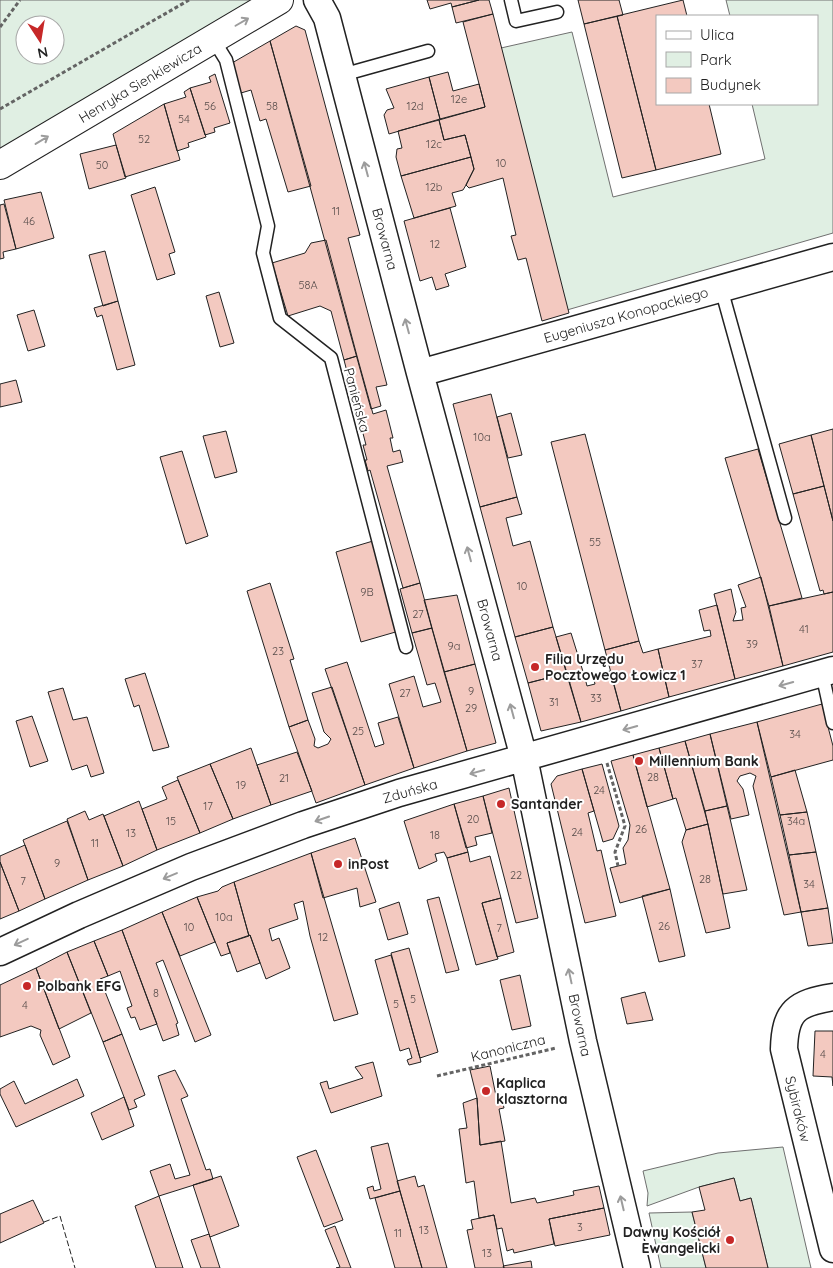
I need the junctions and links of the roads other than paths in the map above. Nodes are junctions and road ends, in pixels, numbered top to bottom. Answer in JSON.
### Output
{"nodes":[{"id":1,"x":280,"y":0,"type":"edge"},
{"id":2,"x":317,"y":0,"type":"edge"},
{"id":3,"x":511,"y":0,"type":"edge"},
{"id":4,"x":557,"y":12,"type":"dead end"},
{"id":5,"x":213,"y":39,"type":"junction"},
{"id":6,"x":428,"y":52,"type":"dead end"},
{"id":7,"x":342,"y":75,"type":"junction"},
{"id":8,"x":0,"y":165,"type":"edge"},
{"id":9,"x":833,"y":257,"type":"edge"},
{"id":10,"x":721,"y":288,"type":"junction"},
{"id":11,"x":420,"y":373,"type":"junction"},
{"id":12,"x":785,"y":518,"type":"dead end"},
{"id":13,"x":406,"y":647,"type":"dead end"},
{"id":14,"x":828,"y":672,"type":"edge"},
{"id":15,"x":833,"y":723,"type":"edge"},
{"id":16,"x":524,"y":758,"type":"junction"},
{"id":17,"x":0,"y":952,"type":"edge"},
{"id":18,"x":833,"y":997,"type":"edge"},
{"id":19,"x":833,"y":1249,"type":"edge"},
{"id":20,"x":637,"y":1268,"type":"edge"}],
"edges":[{"from":5,"to":1,"type":"street","name":"Henryka Sienkiewicza","one_way":true},
{"from":2,"to":7,"type":"street","name":"Browarna"},
{"from":3,"to":4,"type":"lane"},
{"from":8,"to":5,"type":"street","name":"Henryka Sienkiewicza","one_way":true},
{"from":5,"to":13,"type":"lane","name":"Panieńska"},
{"from":6,"to":7,"type":"lane"},
{"from":11,"to":7,"type":"street","name":"Browarna","one_way":true},
{"from":9,"to":10,"type":"street","name":"Eugeniusza Konopackiego"},
{"from":10,"to":11,"type":"street","name":"Eugeniusza Konopackiego"},
{"from":10,"to":12,"type":"lane"},
{"from":16,"to":11,"type":"street","name":"Browarna","one_way":true},
{"from":14,"to":15,"type":"lane"},
{"from":14,"to":16,"type":"street","name":"Zduńska","one_way":true},
{"from":16,"to":17,"type":"street","name":"Zduńska","one_way":true},
{"from":20,"to":16,"type":"street","name":"Browarna","one_way":true},
{"from":18,"to":19,"type":"street","name":"Sybiraków"}]}
